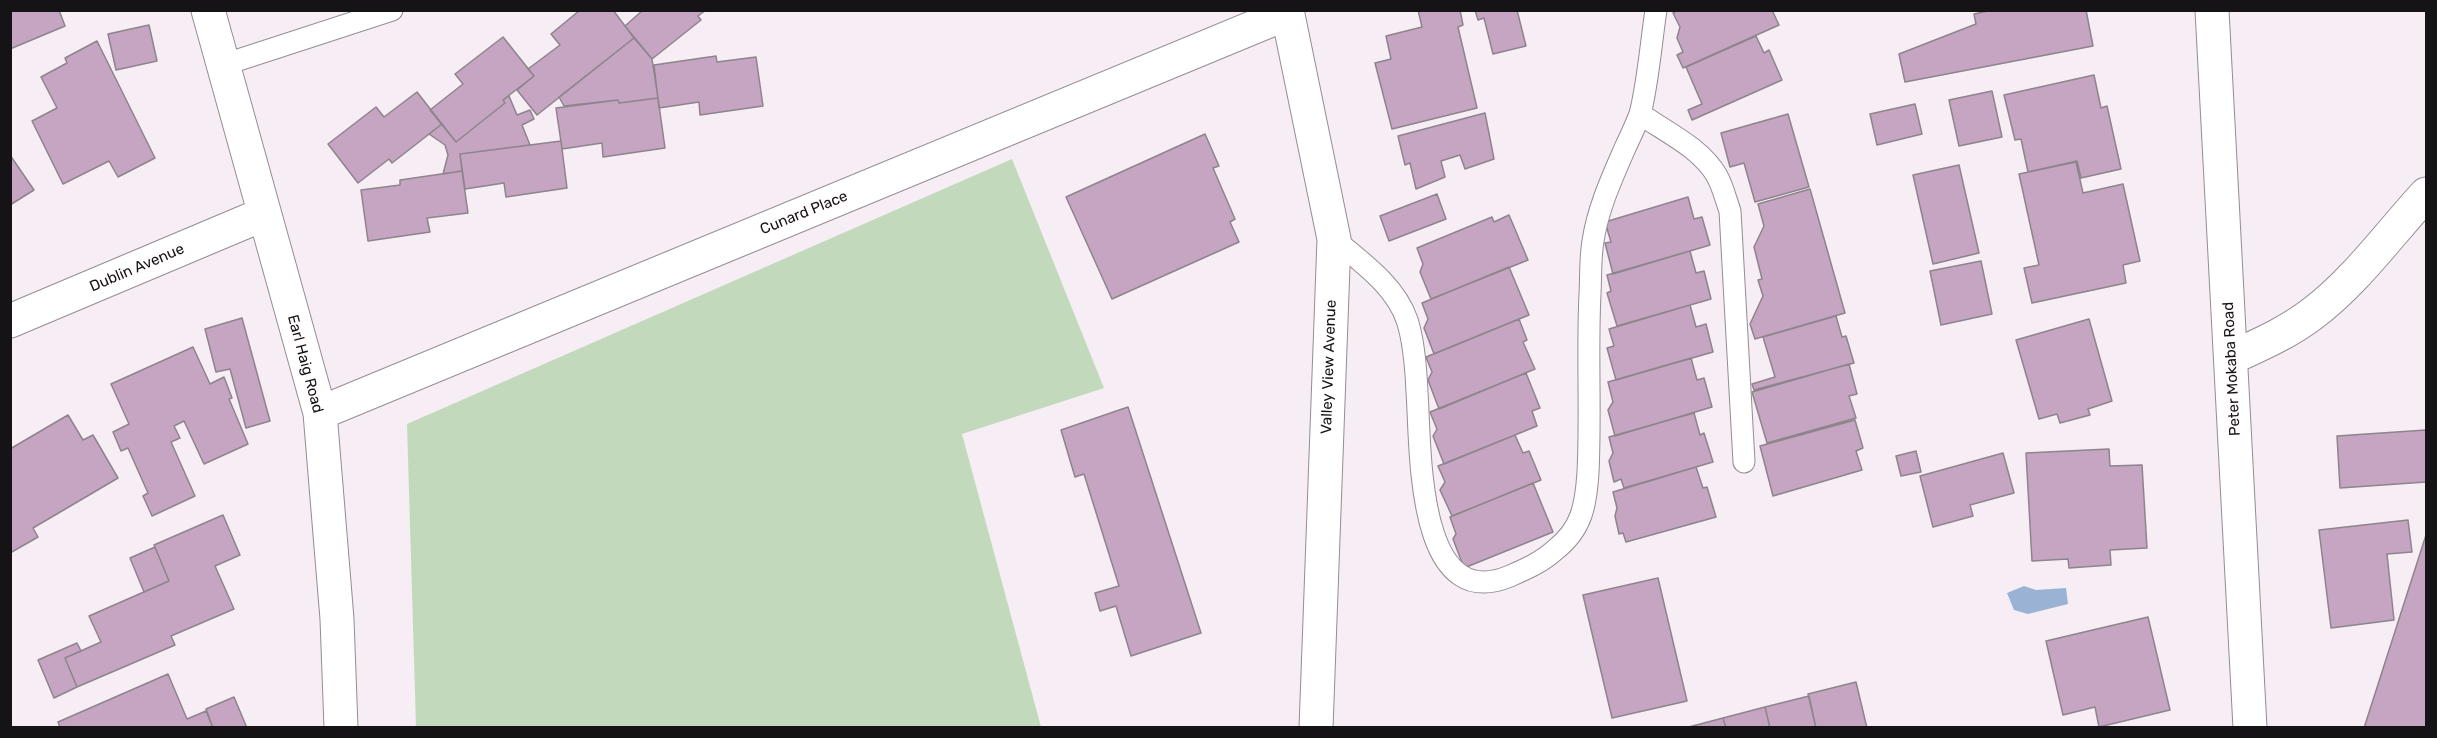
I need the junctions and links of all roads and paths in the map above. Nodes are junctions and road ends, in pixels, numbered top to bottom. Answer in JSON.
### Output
{"nodes":[{"id":1,"x":208,"y":10,"type":"edge"},
{"id":2,"x":392,"y":10,"type":"edge"},
{"id":3,"x":1656,"y":10,"type":"edge"},
{"id":4,"x":2212,"y":10,"type":"edge"},
{"id":5,"x":1287,"y":12,"type":"edge"},
{"id":6,"x":223,"y":65,"type":"junction"},
{"id":7,"x":1640,"y":114,"type":"junction"},
{"id":8,"x":2427,"y":194,"type":"edge"},
{"id":9,"x":264,"y":214,"type":"junction"},
{"id":10,"x":1334,"y":239,"type":"junction"},
{"id":11,"x":10,"y":321,"type":"edge"},
{"id":12,"x":2231,"y":358,"type":"junction"},
{"id":13,"x":320,"y":413,"type":"junction"},
{"id":14,"x":1744,"y":462,"type":"dead end"},
{"id":15,"x":341,"y":728,"type":"edge"},
{"id":16,"x":1316,"y":728,"type":"edge"},
{"id":17,"x":2250,"y":728,"type":"edge"}],
"edges":[{"from":1,"to":6,"type":"street","name":"Earl Haig Road"},
{"from":2,"to":6,"type":"lane"},
{"from":3,"to":7,"type":"lane"},
{"from":4,"to":12,"type":"street","name":"Peter Mokaba Road"},
{"from":5,"to":10,"type":"street","name":"Valley View Avenue"},
{"from":5,"to":13,"type":"street","name":"Cunard Place"},
{"from":6,"to":9,"type":"street","name":"Earl Haig Road"},
{"from":7,"to":10,"type":"lane"},
{"from":7,"to":14,"type":"lane"},
{"from":8,"to":12,"type":"street"},
{"from":9,"to":11,"type":"street","name":"Dublin Avenue"},
{"from":9,"to":13,"type":"street","name":"Earl Haig Road"},
{"from":10,"to":16,"type":"street","name":"Valley View Avenue"},
{"from":12,"to":17,"type":"street","name":"Peter Mokaba Road"},
{"from":13,"to":15,"type":"street","name":"Earl Haig Road"}]}
